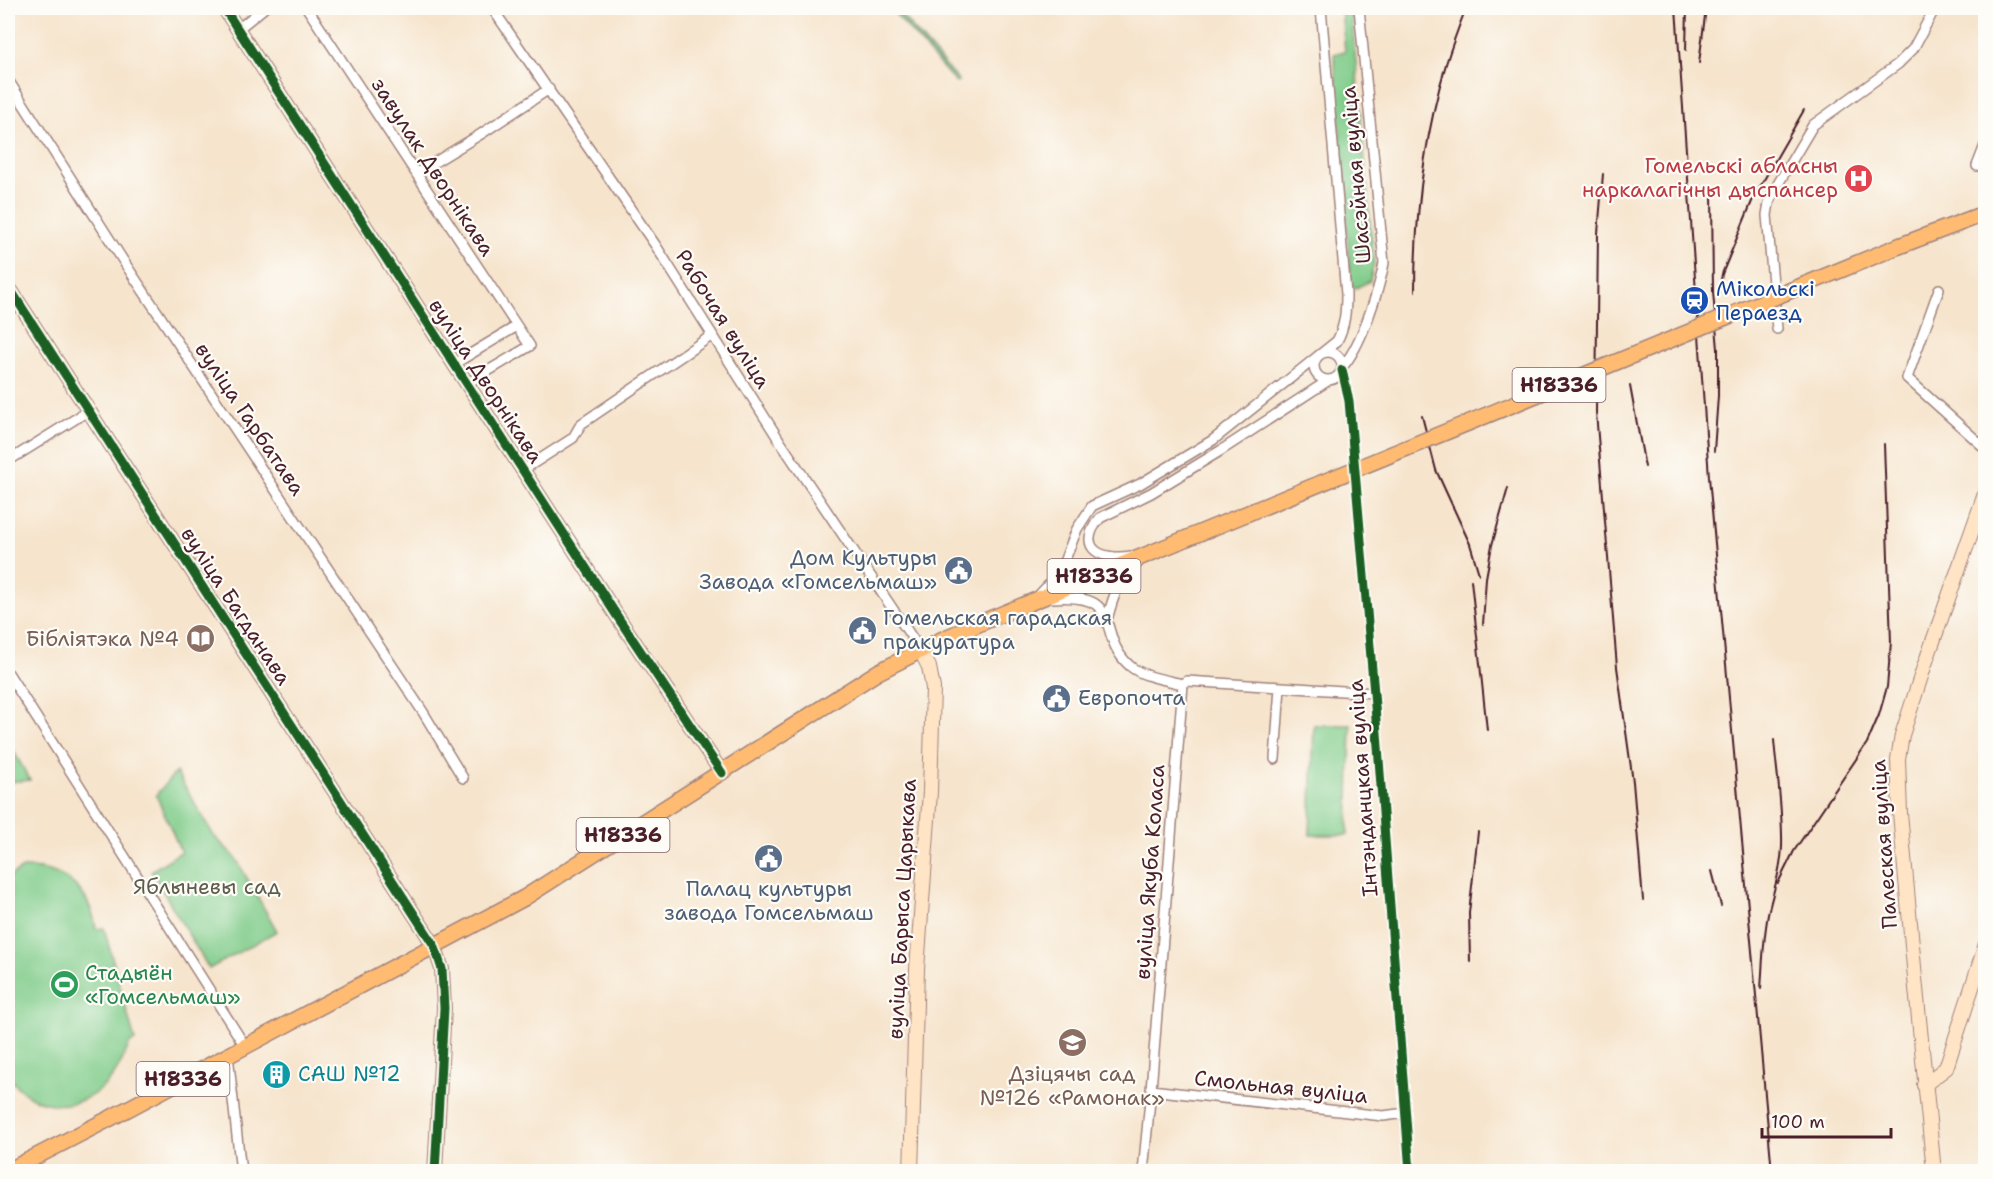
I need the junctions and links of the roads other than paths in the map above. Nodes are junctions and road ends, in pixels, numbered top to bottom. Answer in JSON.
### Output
{"nodes":[{"id":1,"x":224,"y":8,"type":"edge"},
{"id":2,"x":264,"y":8,"type":"edge"},
{"id":3,"x":307,"y":8,"type":"edge"},
{"id":4,"x":492,"y":8,"type":"edge"},
{"id":5,"x":1321,"y":8,"type":"edge"},
{"id":6,"x":1359,"y":8,"type":"edge"},
{"id":7,"x":1935,"y":8,"type":"edge"},
{"id":8,"x":238,"y":29,"type":"junction"},
{"id":9,"x":8,"y":80,"type":"edge"},
{"id":10,"x":549,"y":89,"type":"junction"},
{"id":11,"x":1986,"y":143,"type":"edge"},
{"id":12,"x":1977,"y":166,"type":"dead end"},
{"id":13,"x":417,"y":173,"type":"junction"},
{"id":14,"x":1986,"y":213,"type":"edge"},
{"id":15,"x":8,"y":286,"type":"edge"},
{"id":16,"x":1939,"y":289,"type":"dead end"},
{"id":17,"x":517,"y":326,"type":"junction"},
{"id":18,"x":1778,"y":329,"type":"dead end"},
{"id":19,"x":711,"y":336,"type":"junction"},
{"id":20,"x":1319,"y":355,"type":"junction"},
{"id":21,"x":454,"y":364,"type":"junction"},
{"id":22,"x":1342,"y":368,"type":"junction"},
{"id":23,"x":1331,"y":379,"type":"junction"},
{"id":24,"x":466,"y":384,"type":"junction"},
{"id":25,"x":1349,"y":401,"type":"junction"},
{"id":26,"x":88,"y":411,"type":"junction"},
{"id":27,"x":1986,"y":449,"type":"edge"},
{"id":28,"x":8,"y":461,"type":"edge"},
{"id":29,"x":523,"y":470,"type":"junction"},
{"id":30,"x":1986,"y":491,"type":"edge"},
{"id":31,"x":1154,"y":551,"type":"junction"},
{"id":32,"x":1034,"y":600,"type":"junction"},
{"id":33,"x":1107,"y":620,"type":"junction"},
{"id":34,"x":921,"y":651,"type":"junction"},
{"id":35,"x":8,"y":673,"type":"edge"},
{"id":36,"x":1183,"y":684,"type":"junction"},
{"id":37,"x":1280,"y":687,"type":"junction"},
{"id":38,"x":1374,"y":693,"type":"junction"},
{"id":39,"x":1275,"y":759,"type":"dead end"},
{"id":40,"x":722,"y":773,"type":"junction"},
{"id":41,"x":463,"y":778,"type":"dead end"},
{"id":42,"x":1986,"y":944,"type":"edge"},
{"id":43,"x":434,"y":945,"type":"junction"},
{"id":44,"x":245,"y":1046,"type":"junction"},
{"id":45,"x":228,"y":1055,"type":"junction"},
{"id":46,"x":1924,"y":1085,"type":"junction"},
{"id":47,"x":1151,"y":1090,"type":"junction"},
{"id":48,"x":1406,"y":1113,"type":"junction"},
{"id":49,"x":8,"y":1171,"type":"edge"},
{"id":50,"x":241,"y":1172,"type":"edge"},
{"id":51,"x":435,"y":1172,"type":"edge"},
{"id":52,"x":911,"y":1172,"type":"edge"},
{"id":53,"x":1143,"y":1172,"type":"edge"},
{"id":54,"x":1410,"y":1172,"type":"edge"},
{"id":55,"x":1934,"y":1172,"type":"edge"}],
"edges":[{"from":1,"to":8,"type":"street","name":"вуліца Дворнікава"},
{"from":2,"to":8,"type":"street"},
{"from":3,"to":13,"type":"street","name":"завулак Дворнікава"},
{"from":4,"to":10,"type":"street","name":"Рабочая вуліца"},
{"from":5,"to":20,"type":"street","name":"Шасэйная вуліца"},
{"from":6,"to":22,"type":"street","name":"Шасэйная вуліца"},
{"from":7,"to":18,"type":"street"},
{"from":8,"to":21,"type":"street","name":"вуліца Дворнікава"},
{"from":9,"to":41,"type":"street","name":"вуліца Гарбатава"},
{"from":10,"to":13,"type":"street"},
{"from":10,"to":19,"type":"street","name":"Рабочая вуліца"},
{"from":11,"to":12,"type":"street"},
{"from":13,"to":17,"type":"street","name":"завулак Дворнікава"},
{"from":14,"to":31,"type":"main road","number":"Н18336","bridge":true},
{"from":15,"to":26,"type":"street","name":"вуліца Багданава"},
{"from":16,"to":27,"type":"street"},
{"from":17,"to":21,"type":"street"},
{"from":17,"to":24,"type":"street","name":"завулак Дворнікава"},
{"from":19,"to":29,"type":"street"},
{"from":19,"to":34,"type":"street","name":"Рабочая вуліца"},
{"from":20,"to":22,"type":"street"},
{"from":20,"to":23,"type":"street"},
{"from":20,"to":32,"type":"street","name":"Шасэйная вуліца"},
{"from":21,"to":24,"type":"street","name":"вуліца Дворнікава"},
{"from":22,"to":23,"type":"street","name":"Шасэйная вуліца"},
{"from":22,"to":25,"type":"street","name":"Інтэнданцкая вуліца"},
{"from":23,"to":25,"type":"street","name":"Інтэнданцкая вуліца"},
{"from":23,"to":31,"type":"street","name":"Шасэйная вуліца"},
{"from":24,"to":29,"type":"street","name":"вуліца Дворнікава"},
{"from":25,"to":38,"type":"street","name":"Інтэнданцкая вуліца"},
{"from":26,"to":28,"type":"street"},
{"from":26,"to":43,"type":"street","name":"вуліца Багданава"},
{"from":29,"to":40,"type":"street","name":"вуліца Дворнікава"},
{"from":30,"to":46,"type":"street","name":"Палеская вуліца"},
{"from":31,"to":32,"type":"main road","number":"Н18336"},
{"from":31,"to":33,"type":"street"},
{"from":32,"to":33,"type":"street"},
{"from":32,"to":34,"type":"main road","number":"Н18336"},
{"from":33,"to":36,"type":"street"},
{"from":34,"to":40,"type":"main road","number":"Н18336"},
{"from":34,"to":52,"type":"street","name":"вуліца Барыса Царыкава"},
{"from":35,"to":44,"type":"street"},
{"from":36,"to":37,"type":"street","name":"Інтэнданцкая вуліца"},
{"from":36,"to":47,"type":"street","name":"вуліца Якуба Коласа"},
{"from":37,"to":38,"type":"street","name":"Інтэнданцкая вуліца"},
{"from":37,"to":39,"type":"street"},
{"from":38,"to":48,"type":"street","name":"Інтэнданцкая вуліца"},
{"from":40,"to":43,"type":"main road","number":"Н18336"},
{"from":42,"to":46,"type":"street"},
{"from":43,"to":44,"type":"main road","number":"Н18336"},
{"from":43,"to":51,"type":"street","name":"вуліца Багданава"},
{"from":44,"to":45,"type":"main road","number":"Н18336"},
{"from":45,"to":49,"type":"main road","number":"Н18336"},
{"from":45,"to":50,"type":"street"},
{"from":46,"to":55,"type":"street","name":"Палеская вуліца"},
{"from":47,"to":48,"type":"street","name":"Смольная вуліца"},
{"from":47,"to":53,"type":"street","name":"вуліца Якуба Коласа"},
{"from":48,"to":54,"type":"street","name":"Інтэнданцкая вуліца"}]}
